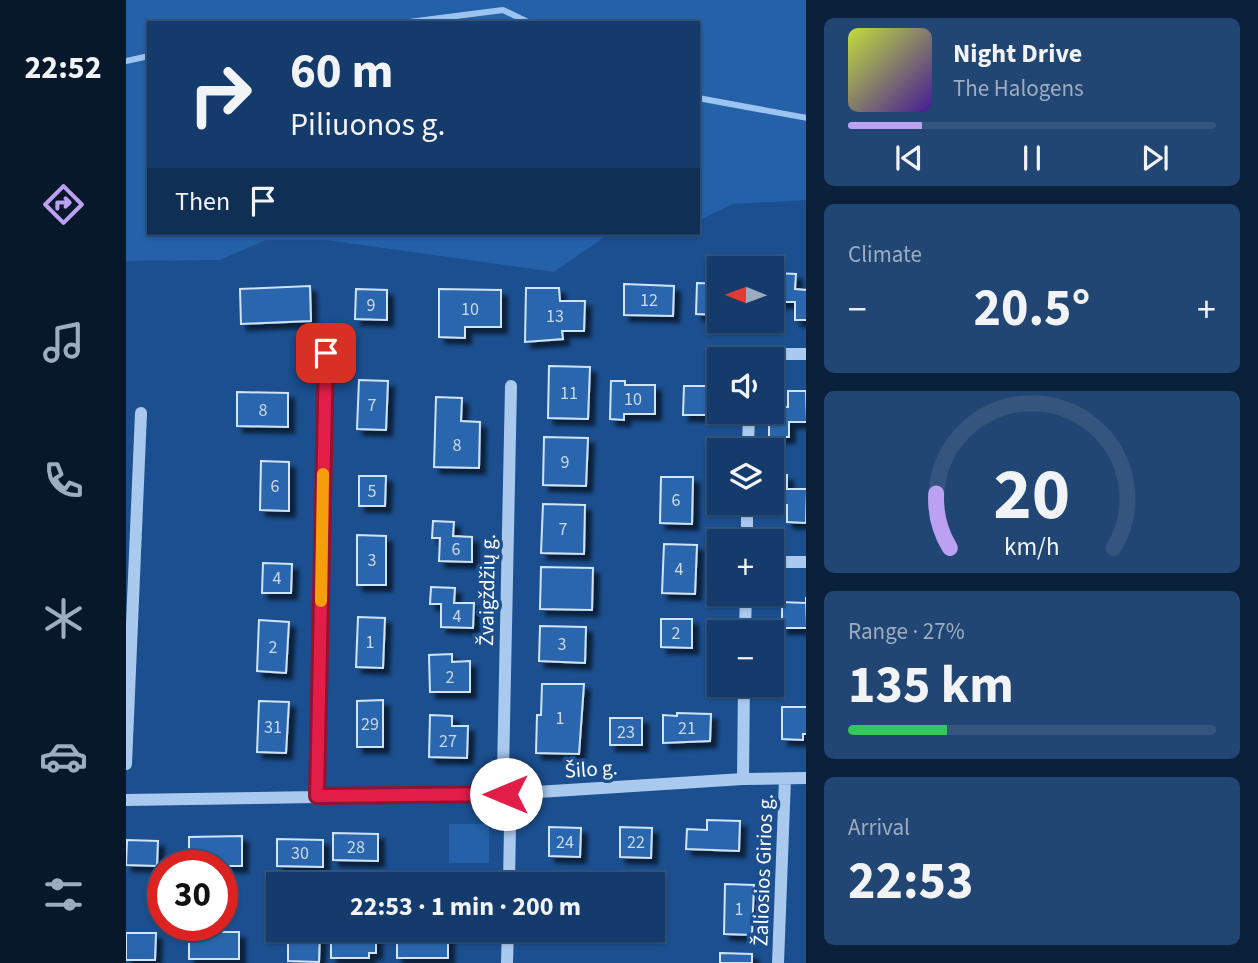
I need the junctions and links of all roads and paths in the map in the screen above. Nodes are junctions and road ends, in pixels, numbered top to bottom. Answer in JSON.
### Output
{"nodes":[{"id":1,"x":326,"y":353,"type":"dead end"},
{"id":2,"x":806,"y":354,"type":"edge"},
{"id":3,"x":784,"y":355,"type":"edge"},
{"id":4,"x":511,"y":386,"type":"dead end"},
{"id":5,"x":141,"y":413,"type":"dead end"},
{"id":6,"x":784,"y":562,"type":"edge"},
{"id":7,"x":806,"y":562,"type":"edge"},
{"id":8,"x":744,"y":697,"type":"edge"},
{"id":9,"x":126,"y":764,"type":"edge"},
{"id":10,"x":806,"y":778,"type":"edge"},
{"id":11,"x":743,"y":779,"type":"junction"},
{"id":12,"x":785,"y":779,"type":"junction"},
{"id":13,"x":506,"y":794,"type":"junction"},
{"id":14,"x":317,"y":796,"type":"junction"},
{"id":15,"x":126,"y":800,"type":"edge"},
{"id":16,"x":509,"y":872,"type":"edge"},
{"id":17,"x":508,"y":942,"type":"edge"},
{"id":18,"x":507,"y":963,"type":"edge"},
{"id":19,"x":778,"y":963,"type":"edge"}],
"edges":[{"from":1,"to":14,"type":"street"},
{"from":2,"to":3,"type":"street"},
{"from":4,"to":13,"type":"street","name":"Žvaigždžių g."},
{"from":5,"to":9,"type":"street"},
{"from":6,"to":7,"type":"street"},
{"from":8,"to":11,"type":"street"},
{"from":10,"to":12,"type":"street","name":"Šilo g."},
{"from":11,"to":12,"type":"street","name":"Šilo g."},
{"from":11,"to":13,"type":"street","name":"Šilo g."},
{"from":12,"to":19,"type":"street","name":"Žaliosios Girios g."},
{"from":13,"to":14,"type":"street","name":"Šilo g."},
{"from":13,"to":16,"type":"street","name":"Žvaigždžių g."},
{"from":14,"to":15,"type":"street","name":"Šilo g."},
{"from":17,"to":18,"type":"street"}]}
